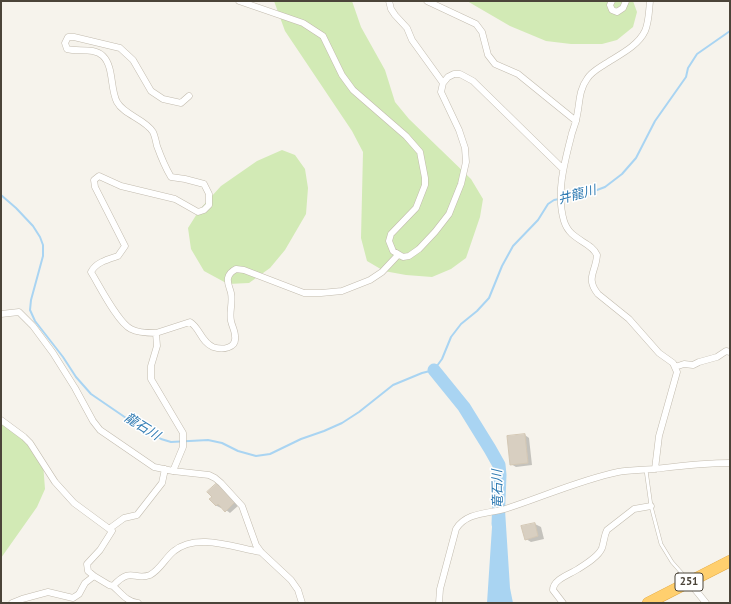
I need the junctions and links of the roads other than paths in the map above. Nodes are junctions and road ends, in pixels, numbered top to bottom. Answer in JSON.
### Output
{"nodes":[{"id":1,"x":239,"y":1,"type":"edge"},
{"id":2,"x":390,"y":1,"type":"edge"},
{"id":3,"x":427,"y":1,"type":"edge"},
{"id":4,"x":612,"y":1,"type":"edge"},
{"id":5,"x":626,"y":1,"type":"edge"},
{"id":6,"x":650,"y":1,"type":"edge"},
{"id":7,"x":442,"y":83,"type":"junction"},
{"id":8,"x":189,"y":96,"type":"dead end"},
{"id":9,"x":576,"y":121,"type":"junction"},
{"id":10,"x":563,"y":169,"type":"junction"},
{"id":11,"x":398,"y":255,"type":"junction"},
{"id":12,"x":1,"y":314,"type":"edge"},
{"id":13,"x":156,"y":333,"type":"junction"},
{"id":14,"x":730,"y":352,"type":"edge"},
{"id":15,"x":675,"y":367,"type":"junction"},
{"id":16,"x":1,"y":420,"type":"edge"},
{"id":17,"x":730,"y":463,"type":"edge"},
{"id":18,"x":655,"y":469,"type":"junction"},
{"id":19,"x":165,"y":470,"type":"junction"},
{"id":20,"x":646,"y":470,"type":"junction"},
{"id":21,"x":172,"y":471,"type":"junction"},
{"id":22,"x":651,"y":506,"type":"junction"},
{"id":23,"x":109,"y":529,"type":"junction"},
{"id":24,"x":261,"y":552,"type":"junction"},
{"id":25,"x":730,"y":561,"type":"edge"},
{"id":26,"x":94,"y":576,"type":"junction"},
{"id":27,"x":689,"y":582,"type":"junction"},
{"id":28,"x":114,"y":586,"type":"junction"},
{"id":29,"x":12,"y":603,"type":"edge"},
{"id":30,"x":138,"y":603,"type":"edge"},
{"id":31,"x":302,"y":603,"type":"edge"},
{"id":32,"x":439,"y":603,"type":"edge"},
{"id":33,"x":562,"y":603,"type":"edge"},
{"id":34,"x":648,"y":603,"type":"edge"},
{"id":35,"x":706,"y":603,"type":"edge"}],
"edges":[{"from":1,"to":11,"type":"street"},
{"from":2,"to":7,"type":"street"},
{"from":3,"to":9,"type":"street"},
{"from":4,"to":5,"type":"street"},
{"from":6,"to":9,"type":"street"},
{"from":7,"to":10,"type":"street"},
{"from":7,"to":11,"type":"street"},
{"from":8,"to":13,"type":"street"},
{"from":9,"to":10,"type":"street"},
{"from":10,"to":15,"type":"street"},
{"from":11,"to":13,"type":"street"},
{"from":12,"to":19,"type":"street"},
{"from":13,"to":21,"type":"street"},
{"from":14,"to":15,"type":"street"},
{"from":15,"to":18,"type":"street"},
{"from":16,"to":23,"type":"street"},
{"from":17,"to":18,"type":"street"},
{"from":18,"to":20,"type":"street"},
{"from":19,"to":21,"type":"street"},
{"from":19,"to":23,"type":"street"},
{"from":20,"to":22,"type":"lane"},
{"from":20,"to":32,"type":"street"},
{"from":21,"to":24,"type":"street"},
{"from":22,"to":27,"type":"lane"},
{"from":22,"to":33,"type":"street"},
{"from":23,"to":26,"type":"street"},
{"from":24,"to":28,"type":"street"},
{"from":24,"to":31,"type":"street"},
{"from":25,"to":27,"type":"highway","number":"251"},
{"from":26,"to":28,"type":"street"},
{"from":26,"to":29,"type":"street"},
{"from":27,"to":34,"type":"highway","number":"251"},
{"from":27,"to":35,"type":"street"},
{"from":28,"to":30,"type":"street"}]}
